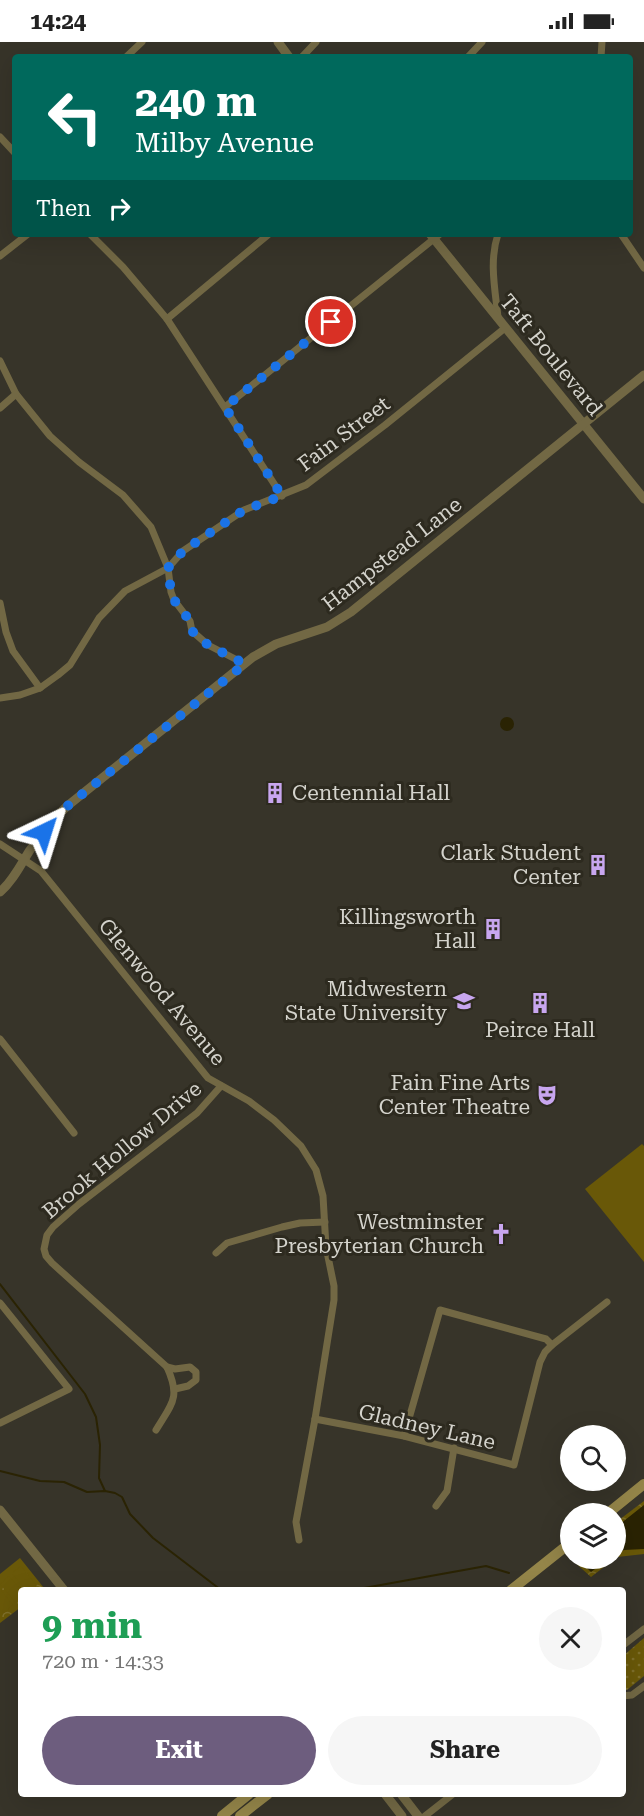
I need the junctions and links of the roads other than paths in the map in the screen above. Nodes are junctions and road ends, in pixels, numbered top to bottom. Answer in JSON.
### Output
{"nodes":[{"id":1,"x":142,"y":42,"type":"edge"},
{"id":2,"x":316,"y":42,"type":"edge"},
{"id":3,"x":482,"y":42,"type":"edge"},
{"id":4,"x":129,"y":54,"type":"edge"},
{"id":5,"x":305,"y":54,"type":"edge"},
{"id":6,"x":471,"y":54,"type":"edge"},
{"id":7,"x":0,"y":137,"type":"edge"},
{"id":8,"x":12,"y":150,"type":"edge"},
{"id":9,"x":24,"y":237,"type":"edge"},
{"id":10,"x":93,"y":237,"type":"edge"},
{"id":11,"x":265,"y":237,"type":"edge"},
{"id":12,"x":434,"y":237,"type":"edge"},
{"id":13,"x":436,"y":237,"type":"edge"},
{"id":14,"x":497,"y":237,"type":"edge"},
{"id":15,"x":623,"y":237,"type":"edge"},
{"id":16,"x":0,"y":256,"type":"edge"},
{"id":17,"x":644,"y":268,"type":"edge"},
{"id":18,"x":498,"y":318,"type":"junction"},
{"id":19,"x":167,"y":319,"type":"junction"},
{"id":20,"x":506,"y":328,"type":"junction"},
{"id":21,"x":0,"y":361,"type":"edge"},
{"id":22,"x":644,"y":375,"type":"edge"},
{"id":23,"x":16,"y":394,"type":"junction"},
{"id":24,"x":225,"y":407,"type":"junction"},
{"id":25,"x":0,"y":408,"type":"edge"},
{"id":26,"x":583,"y":424,"type":"junction"},
{"id":27,"x":282,"y":496,"type":"junction"},
{"id":28,"x":644,"y":499,"type":"edge"},
{"id":29,"x":168,"y":568,"type":"junction"},
{"id":30,"x":0,"y":603,"type":"edge"},
{"id":31,"x":245,"y":664,"type":"junction"},
{"id":32,"x":40,"y":688,"type":"junction"},
{"id":33,"x":0,"y":698,"type":"edge"},
{"id":34,"x":0,"y":844,"type":"edge"},
{"id":35,"x":24,"y":860,"type":"junction"},
{"id":36,"x":0,"y":892,"type":"edge"},
{"id":37,"x":0,"y":1039,"type":"edge"},
{"id":38,"x":221,"y":1086,"type":"junction"},
{"id":39,"x":74,"y":1133,"type":"dead end"},
{"id":40,"x":326,"y":1222,"type":"junction"},
{"id":41,"x":216,"y":1252,"type":"dead end"},
{"id":42,"x":607,"y":1302,"type":"dead end"},
{"id":43,"x":0,"y":1303,"type":"edge"},
{"id":44,"x":552,"y":1345,"type":"junction"},
{"id":45,"x":167,"y":1367,"type":"junction"},
{"id":46,"x":175,"y":1389,"type":"junction"},
{"id":47,"x":315,"y":1419,"type":"junction"},
{"id":48,"x":0,"y":1423,"type":"edge"},
{"id":49,"x":156,"y":1430,"type":"dead end"},
{"id":50,"x":404,"y":1436,"type":"junction"},
{"id":51,"x":454,"y":1448,"type":"junction"},
{"id":52,"x":644,"y":1484,"type":"edge"},
{"id":53,"x":621,"y":1503,"type":"edge"},
{"id":54,"x":436,"y":1506,"type":"dead end"},
{"id":55,"x":0,"y":1510,"type":"edge"},
{"id":56,"x":299,"y":1540,"type":"dead end"},
{"id":57,"x":560,"y":1551,"type":"edge"},
{"id":58,"x":62,"y":1587,"type":"edge"},
{"id":59,"x":515,"y":1587,"type":"edge"},
{"id":60,"x":644,"y":1629,"type":"edge"},
{"id":61,"x":626,"y":1643,"type":"edge"},
{"id":62,"x":644,"y":1686,"type":"edge"},
{"id":63,"x":626,"y":1696,"type":"edge"},
{"id":64,"x":245,"y":1797,"type":"edge"},
{"id":65,"x":264,"y":1797,"type":"edge"},
{"id":66,"x":387,"y":1797,"type":"edge"},
{"id":67,"x":403,"y":1797,"type":"edge"},
{"id":68,"x":449,"y":1797,"type":"edge"},
{"id":69,"x":222,"y":1816,"type":"edge"},
{"id":70,"x":240,"y":1816,"type":"edge"},
{"id":71,"x":402,"y":1816,"type":"edge"},
{"id":72,"x":418,"y":1816,"type":"edge"},
{"id":73,"x":425,"y":1816,"type":"edge"}],
"edges":[{"from":1,"to":4,"type":"street"},
{"from":2,"to":5,"type":"street"},
{"from":3,"to":6,"type":"street"},
{"from":7,"to":8,"type":"street"},
{"from":9,"to":16,"type":"street"},
{"from":10,"to":19,"type":"street"},
{"from":11,"to":19,"type":"street"},
{"from":12,"to":24,"type":"street"},
{"from":13,"to":18,"type":"street","name":"Taft Boulevard"},
{"from":14,"to":18,"type":"street"},
{"from":15,"to":17,"type":"street"},
{"from":18,"to":20,"type":"street","name":"Taft Boulevard"},
{"from":19,"to":24,"type":"street"},
{"from":20,"to":26,"type":"street","name":"Taft Boulevard"},
{"from":20,"to":27,"type":"street","name":"Fain Street"},
{"from":21,"to":23,"type":"street"},
{"from":22,"to":26,"type":"street","name":"Hampstead Lane"},
{"from":23,"to":25,"type":"street"},
{"from":23,"to":29,"type":"street"},
{"from":24,"to":27,"type":"street"},
{"from":26,"to":28,"type":"street","name":"Taft Boulevard"},
{"from":26,"to":31,"type":"street","name":"Hampstead Lane"},
{"from":27,"to":29,"type":"street","name":"Fain Street"},
{"from":29,"to":31,"type":"street"},
{"from":29,"to":32,"type":"street","name":"Fain Street"},
{"from":30,"to":32,"type":"street"},
{"from":31,"to":35,"type":"street","name":"Hampstead Lane"},
{"from":32,"to":33,"type":"street","name":"Fain Street"},
{"from":34,"to":35,"type":"street","name":"Glenwood Avenue"},
{"from":35,"to":36,"type":"street","name":"Hampstead Lane"},
{"from":35,"to":38,"type":"street","name":"Glenwood Avenue"},
{"from":37,"to":39,"type":"street"},
{"from":38,"to":40,"type":"street","name":"Glenwood Avenue"},
{"from":38,"to":45,"type":"street","name":"Brook Hollow Drive"},
{"from":40,"to":41,"type":"street"},
{"from":40,"to":47,"type":"street","name":"Glenwood Avenue"},
{"from":42,"to":44,"type":"street","name":"Gladney Lane"},
{"from":43,"to":48,"type":"street"},
{"from":44,"to":50,"type":"street"},
{"from":44,"to":51,"type":"street","name":"Gladney Lane"},
{"from":45,"to":46,"type":"street","name":"Brook Hollow Drive"},
{"from":45,"to":46,"type":"street"},
{"from":46,"to":49,"type":"street"},
{"from":47,"to":50,"type":"street","name":"Gladney Lane"},
{"from":47,"to":56,"type":"street","name":"Glenwood Avenue"},
{"from":50,"to":51,"type":"street","name":"Gladney Lane"},
{"from":51,"to":54,"type":"street"},
{"from":52,"to":53,"type":"main road"},
{"from":55,"to":58,"type":"street"},
{"from":57,"to":59,"type":"main road"},
{"from":60,"to":61,"type":"street"},
{"from":62,"to":63,"type":"street"},
{"from":64,"to":69,"type":"main road"},
{"from":65,"to":70,"type":"main road"},
{"from":66,"to":71,"type":"street"},
{"from":67,"to":72,"type":"street"},
{"from":68,"to":73,"type":"street"}]}
